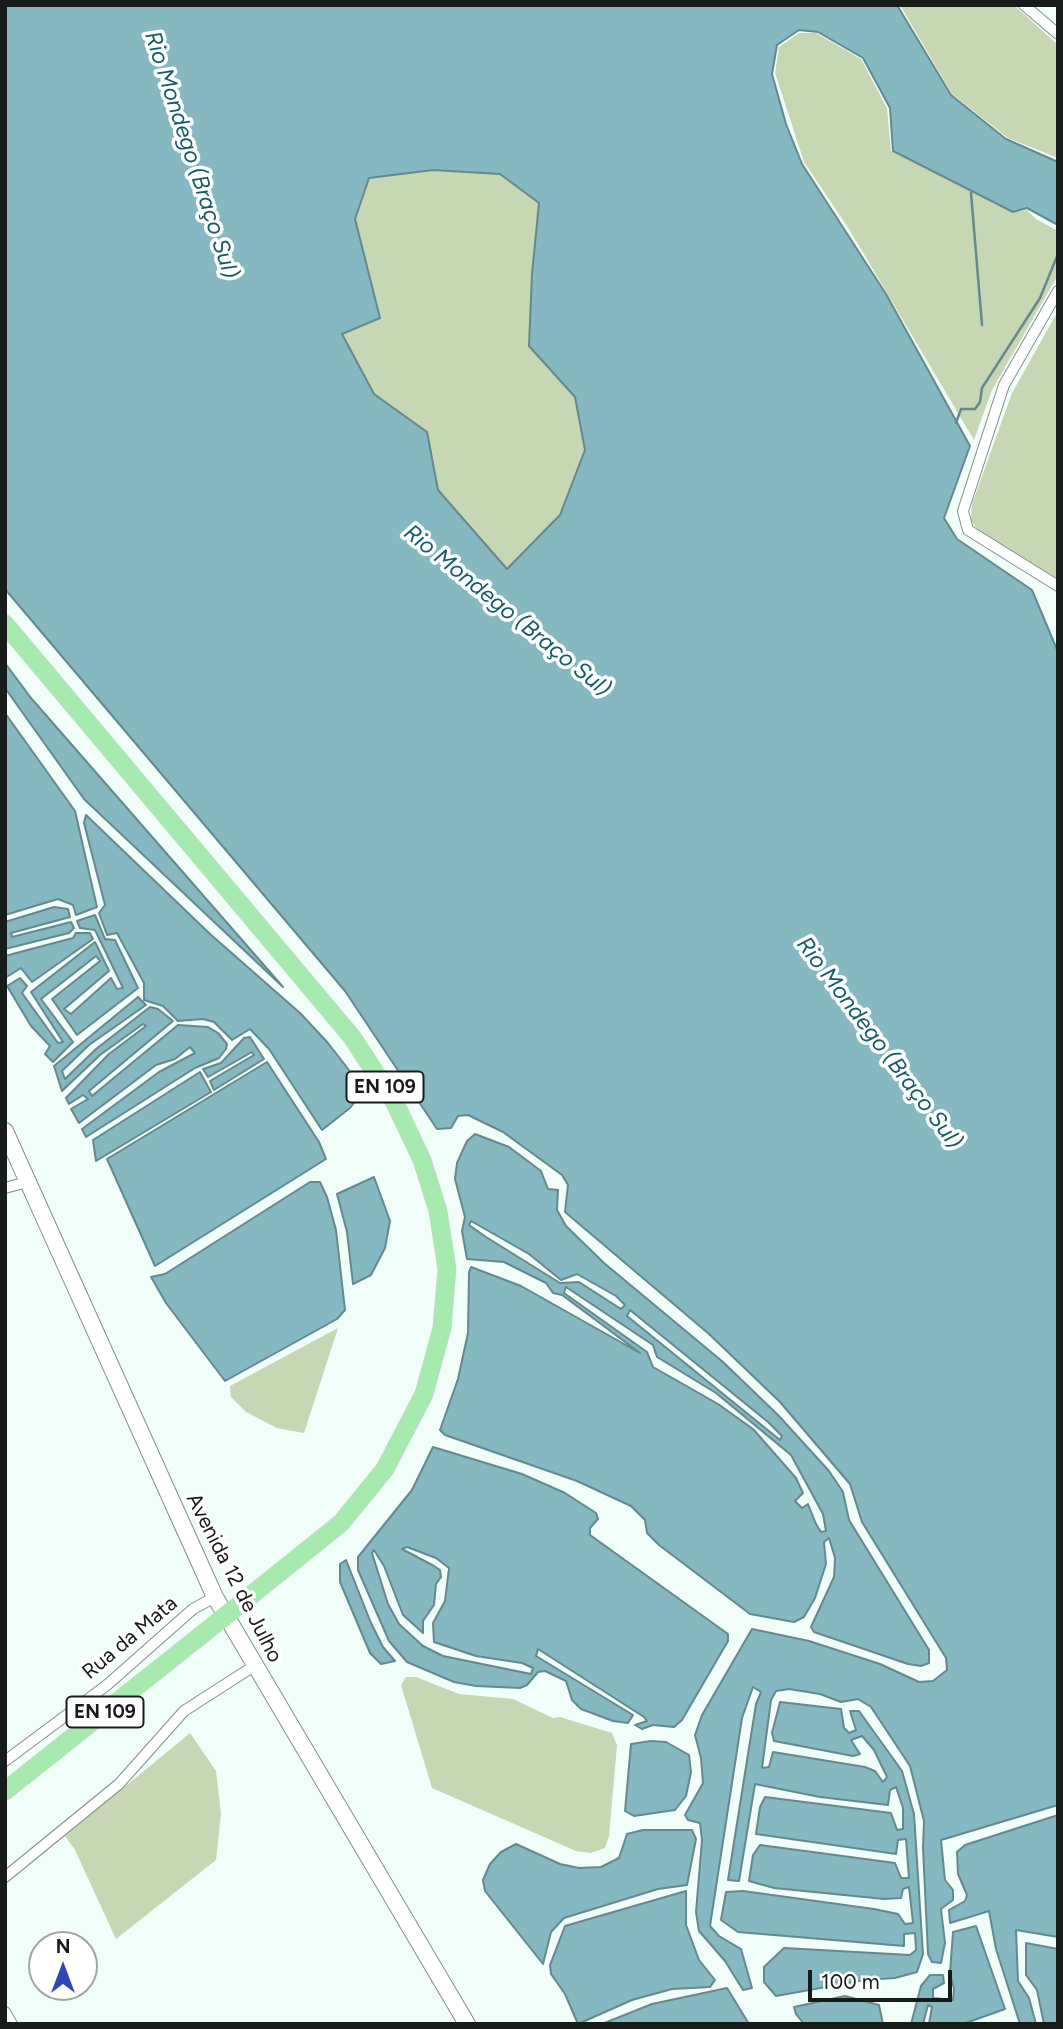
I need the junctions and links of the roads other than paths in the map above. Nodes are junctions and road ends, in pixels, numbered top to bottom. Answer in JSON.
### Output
{"nodes":[{"id":1,"x":1024,"y":5,"type":"edge"},
{"id":2,"x":1058,"y":34,"type":"edge"},
{"id":3,"x":1058,"y":291,"type":"edge"},
{"id":4,"x":1058,"y":586,"type":"edge"},
{"id":5,"x":5,"y":624,"type":"edge"},
{"id":6,"x":5,"y":1130,"type":"edge"},
{"id":7,"x":27,"y":1182,"type":"junction"},
{"id":8,"x":5,"y":1188,"type":"edge"},
{"id":9,"x":215,"y":1597,"type":"junction"},
{"id":10,"x":254,"y":1666,"type":"junction"},
{"id":11,"x":5,"y":1760,"type":"edge"},
{"id":12,"x":5,"y":1791,"type":"edge"},
{"id":13,"x":5,"y":1877,"type":"edge"},
{"id":14,"x":5,"y":2012,"type":"edge"},
{"id":15,"x":12,"y":2024,"type":"edge"},
{"id":16,"x":467,"y":2024,"type":"edge"}],
"edges":[{"from":1,"to":2,"type":"street"},
{"from":3,"to":4,"type":"street"},
{"from":5,"to":12,"type":"main road","number":"EN 109","bridge":true},
{"from":6,"to":7,"type":"main road","name":"Avenida 12 de Julho"},
{"from":7,"to":8,"type":"street"},
{"from":7,"to":9,"type":"main road","name":"Avenida 12 de Julho"},
{"from":9,"to":10,"type":"main road","name":"Avenida 12 de Julho"},
{"from":9,"to":11,"type":"street","name":"Rua da Mata"},
{"from":10,"to":13,"type":"street"},
{"from":10,"to":16,"type":"main road","name":"Avenida 12 de Julho"},
{"from":14,"to":15,"type":"street"}]}
